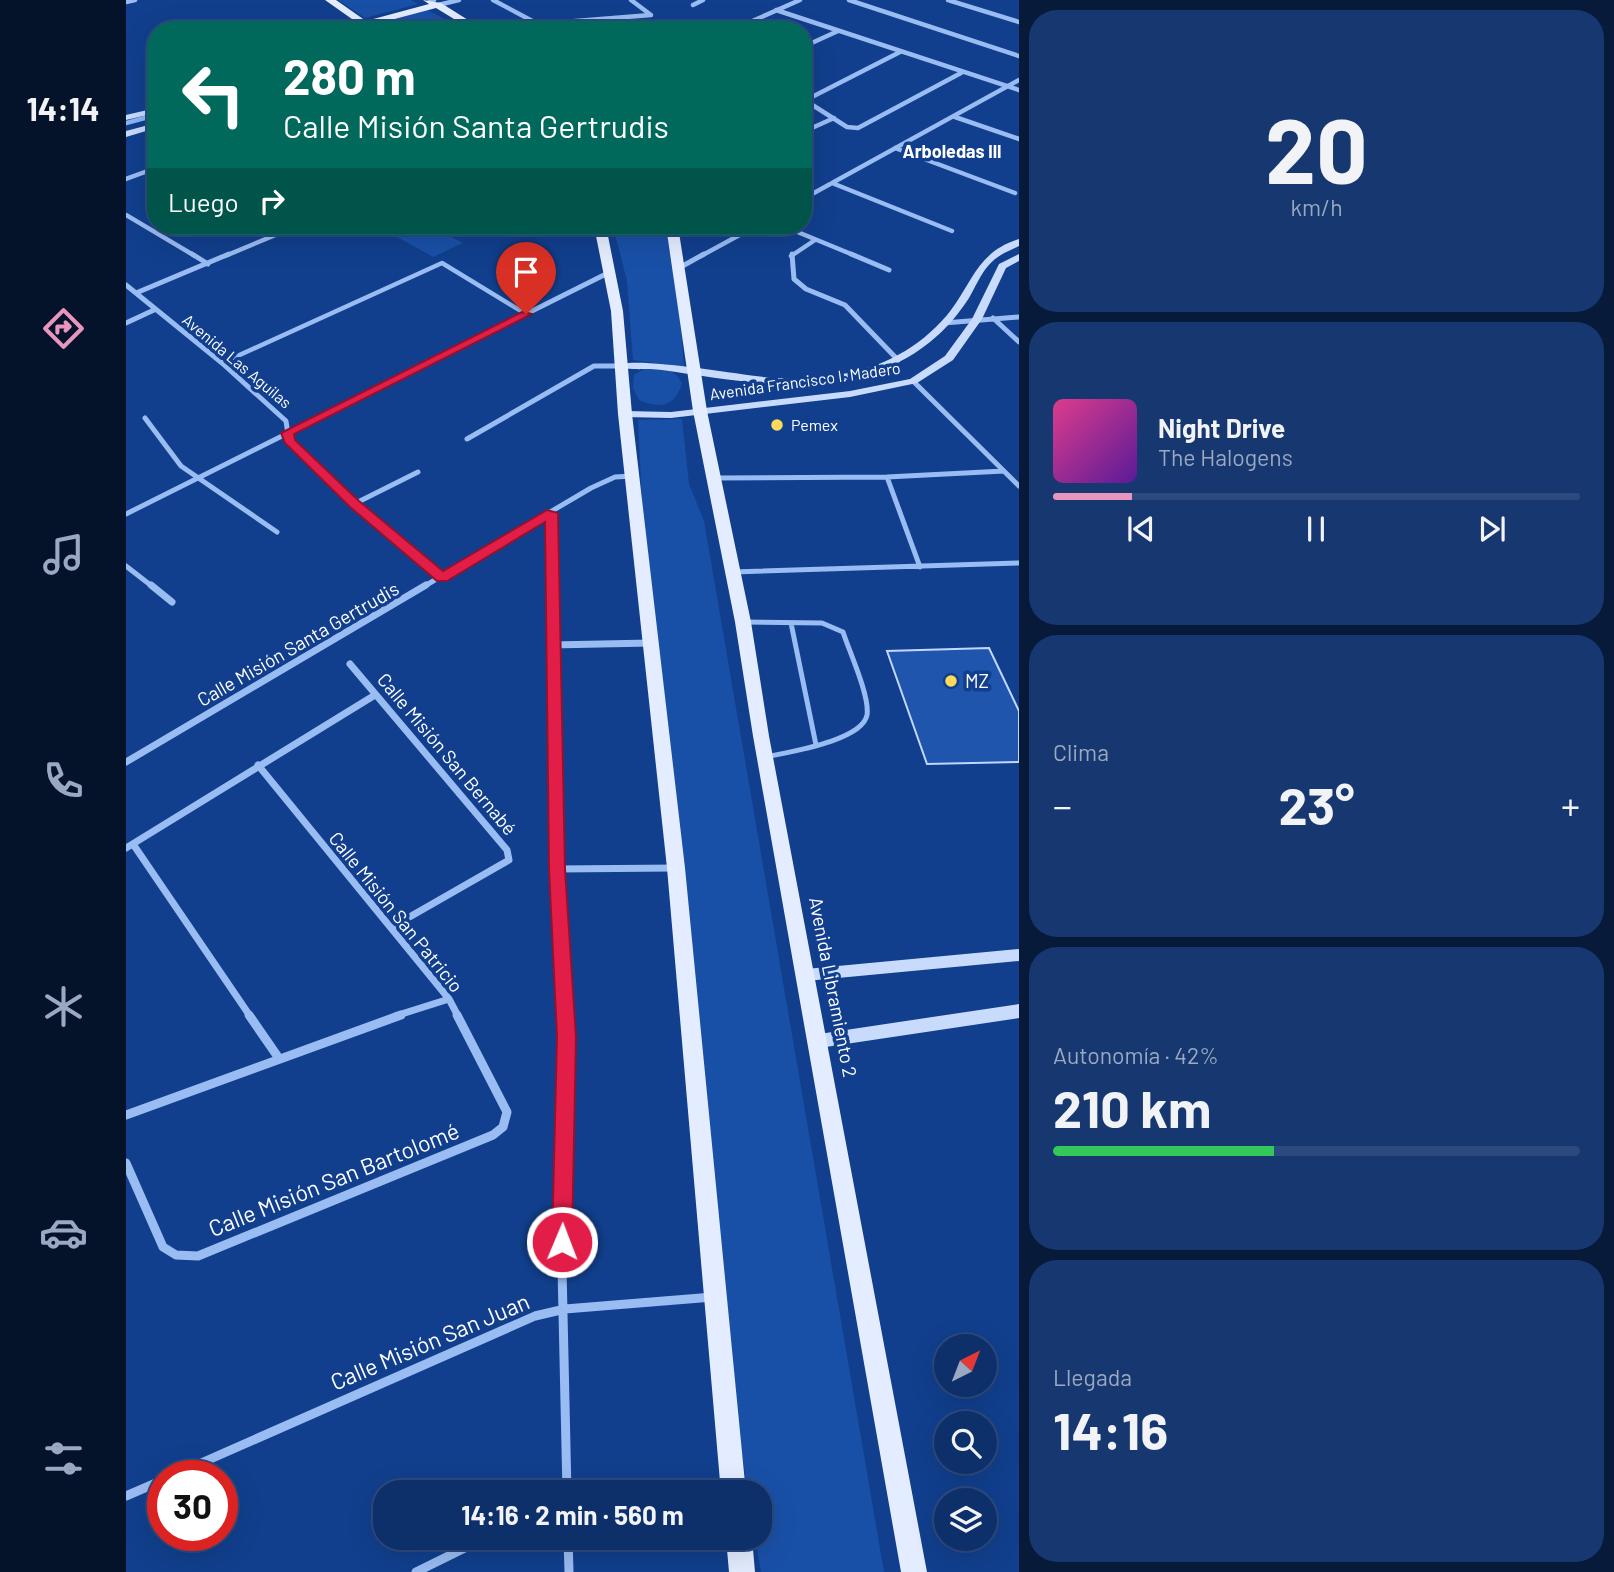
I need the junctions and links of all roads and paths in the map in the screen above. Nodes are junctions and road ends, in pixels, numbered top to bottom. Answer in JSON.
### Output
{"nodes":[{"id":1,"x":135,"y":0,"type":"edge"},
{"id":2,"x":331,"y":0,"type":"edge"},
{"id":3,"x":459,"y":0,"type":"edge"},
{"id":4,"x":493,"y":0,"type":"edge"},
{"id":5,"x":631,"y":0,"type":"edge"},
{"id":6,"x":703,"y":0,"type":"edge"},
{"id":7,"x":800,"y":0,"type":"edge"},
{"id":8,"x":849,"y":0,"type":"edge"},
{"id":9,"x":948,"y":0,"type":"edge"},
{"id":10,"x":126,"y":2,"type":"edge"},
{"id":11,"x":433,"y":2,"type":"edge"},
{"id":12,"x":694,"y":5,"type":"dead end"},
{"id":13,"x":776,"y":10,"type":"junction"},
{"id":14,"x":354,"y":21,"type":"edge"},
{"id":15,"x":378,"y":21,"type":"edge"},
{"id":16,"x":464,"y":21,"type":"edge"},
{"id":17,"x":532,"y":21,"type":"edge"},
{"id":18,"x":576,"y":21,"type":"edge"},
{"id":19,"x":752,"y":21,"type":"edge"},
{"id":20,"x":808,"y":21,"type":"edge"},
{"id":21,"x":812,"y":22,"type":"edge"},
{"id":22,"x":1019,"y":22,"type":"edge"},
{"id":23,"x":838,"y":31,"type":"junction"},
{"id":24,"x":812,"y":43,"type":"edge"},
{"id":25,"x":900,"y":52,"type":"junction"},
{"id":26,"x":1019,"y":56,"type":"edge"},
{"id":27,"x":961,"y":73,"type":"junction"},
{"id":28,"x":1019,"y":80,"type":"edge"},
{"id":29,"x":1008,"y":87,"type":"junction"},
{"id":30,"x":1019,"y":90,"type":"edge"},
{"id":31,"x":812,"y":95,"type":"edge"},
{"id":32,"x":812,"y":104,"type":"edge"},
{"id":33,"x":147,"y":112,"type":"edge"},
{"id":34,"x":954,"y":117,"type":"junction"},
{"id":35,"x":126,"y":118,"type":"edge"},
{"id":36,"x":834,"y":118,"type":"junction"},
{"id":37,"x":147,"y":128,"type":"edge"},
{"id":38,"x":812,"y":128,"type":"edge"},
{"id":39,"x":126,"y":134,"type":"edge"},
{"id":40,"x":1019,"y":139,"type":"edge"},
{"id":41,"x":895,"y":148,"type":"junction"},
{"id":42,"x":147,"y":171,"type":"edge"},
{"id":43,"x":126,"y":179,"type":"edge"},
{"id":44,"x":832,"y":183,"type":"junction"},
{"id":45,"x":1015,"y":193,"type":"dead end"},
{"id":46,"x":812,"y":194,"type":"edge"},
{"id":47,"x":126,"y":215,"type":"edge"},
{"id":48,"x":145,"y":226,"type":"edge"},
{"id":49,"x":952,"y":231,"type":"dead end"},
{"id":50,"x":160,"y":235,"type":"edge"},
{"id":51,"x":276,"y":235,"type":"edge"},
{"id":52,"x":602,"y":235,"type":"edge"},
{"id":53,"x":674,"y":235,"type":"edge"},
{"id":54,"x":740,"y":235,"type":"edge"},
{"id":55,"x":804,"y":235,"type":"edge"},
{"id":56,"x":815,"y":240,"type":"junction"},
{"id":57,"x":1019,"y":242,"type":"edge"},
{"id":58,"x":1019,"y":257,"type":"edge"},
{"id":59,"x":442,"y":262,"type":"joint"},
{"id":60,"x":208,"y":264,"type":"junction"},
{"id":61,"x":679,"y":268,"type":"junction"},
{"id":62,"x":889,"y":270,"type":"dead end"},
{"id":63,"x":611,"y":271,"type":"junction"},
{"id":64,"x":126,"y":285,"type":"edge"},
{"id":65,"x":136,"y":293,"type":"junction"},
{"id":66,"x":155,"y":310,"type":"junction"},
{"id":67,"x":526,"y":314,"type":"junction"},
{"id":68,"x":993,"y":318,"type":"junction"},
{"id":69,"x":1017,"y":318,"type":"edge"},
{"id":70,"x":976,"y":319,"type":"junction"},
{"id":71,"x":126,"y":323,"type":"edge"},
{"id":72,"x":944,"y":323,"type":"junction"},
{"id":73,"x":1019,"y":342,"type":"edge"},
{"id":74,"x":898,"y":359,"type":"junction"},
{"id":75,"x":222,"y":363,"type":"junction"},
{"id":76,"x":620,"y":366,"type":"junction"},
{"id":77,"x":696,"y":373,"type":"junction"},
{"id":78,"x":913,"y":381,"type":"junction"},
{"id":79,"x":700,"y":411,"type":"junction"},
{"id":80,"x":625,"y":414,"type":"junction"},
{"id":81,"x":145,"y":418,"type":"dead end"},
{"id":82,"x":288,"y":433,"type":"junction"},
{"id":83,"x":467,"y":439,"type":"dead end"},
{"id":84,"x":1004,"y":471,"type":"junction"},
{"id":85,"x":418,"y":472,"type":"dead end"},
{"id":86,"x":633,"y":476,"type":"junction"},
{"id":87,"x":887,"y":477,"type":"junction"},
{"id":88,"x":715,"y":478,"type":"junction"},
{"id":89,"x":199,"y":479,"type":"junction"},
{"id":90,"x":1019,"y":485,"type":"edge"},
{"id":91,"x":355,"y":504,"type":"junction"},
{"id":92,"x":551,"y":513,"type":"junction"},
{"id":93,"x":126,"y":514,"type":"edge"},
{"id":94,"x":277,"y":532,"type":"dead end"},
{"id":95,"x":1019,"y":563,"type":"edge"},
{"id":96,"x":126,"y":566,"type":"edge"},
{"id":97,"x":920,"y":567,"type":"junction"},
{"id":98,"x":733,"y":572,"type":"junction"},
{"id":99,"x":442,"y":578,"type":"junction"},
{"id":100,"x":172,"y":602,"type":"dead end"},
{"id":101,"x":743,"y":622,"type":"junction"},
{"id":102,"x":791,"y":623,"type":"junction"},
{"id":103,"x":652,"y":643,"type":"junction"},
{"id":104,"x":551,"y":645,"type":"junction"},
{"id":105,"x":350,"y":664,"type":"dead end"},
{"id":106,"x":375,"y":695,"type":"junction"},
{"id":107,"x":816,"y":745,"type":"junction"},
{"id":108,"x":766,"y":757,"type":"junction"},
{"id":109,"x":126,"y":762,"type":"edge"},
{"id":110,"x":258,"y":765,"type":"junction"},
{"id":111,"x":129,"y":846,"type":"edge"},
{"id":112,"x":676,"y":868,"type":"junction"},
{"id":113,"x":557,"y":869,"type":"junction"},
{"id":114,"x":392,"y":927,"type":"junction"},
{"id":115,"x":1019,"y":955,"type":"edge"},
{"id":116,"x":806,"y":975,"type":"junction"},
{"id":117,"x":449,"y":999,"type":"junction"},
{"id":118,"x":1019,"y":1011,"type":"edge"},
{"id":119,"x":819,"y":1041,"type":"junction"},
{"id":120,"x":278,"y":1057,"type":"junction"},
{"id":121,"x":126,"y":1115,"type":"edge"},
{"id":122,"x":503,"y":1127,"type":"joint"},
{"id":123,"x":126,"y":1163,"type":"edge"},
{"id":124,"x":715,"y":1297,"type":"junction"},
{"id":125,"x":565,"y":1309,"type":"junction"},
{"id":126,"x":208,"y":1460,"type":"edge"},
{"id":127,"x":567,"y":1480,"type":"edge"},
{"id":128,"x":733,"y":1480,"type":"edge"},
{"id":129,"x":147,"y":1487,"type":"edge"},
{"id":130,"x":126,"y":1496,"type":"edge"},
{"id":131,"x":460,"y":1550,"type":"edge"},
{"id":132,"x":568,"y":1550,"type":"edge"},
{"id":133,"x":740,"y":1550,"type":"edge"},
{"id":134,"x":415,"y":1572,"type":"edge"},
{"id":135,"x":569,"y":1572,"type":"edge"},
{"id":136,"x":742,"y":1572,"type":"edge"},
{"id":137,"x":914,"y":1572,"type":"edge"}],
"edges":[{"from":1,"to":10,"type":"street"},
{"from":2,"to":14,"type":"main road"},
{"from":3,"to":11,"type":"street"},
{"from":4,"to":17,"type":"street"},
{"from":5,"to":18,"type":"street"},
{"from":6,"to":12,"type":"street"},
{"from":7,"to":13,"type":"street"},
{"from":8,"to":26,"type":"street"},
{"from":9,"to":22,"type":"street"},
{"from":11,"to":15,"type":"main road"},
{"from":11,"to":16,"type":"main road"},
{"from":13,"to":19,"type":"street"},
{"from":13,"to":20,"type":"street"},
{"from":21,"to":23,"type":"street"},
{"from":23,"to":24,"type":"street"},
{"from":23,"to":25,"type":"street"},
{"from":25,"to":27,"type":"street"},
{"from":25,"to":31,"type":"street"},
{"from":27,"to":29,"type":"street"},
{"from":27,"to":36,"type":"street"},
{"from":28,"to":29,"type":"street"},
{"from":29,"to":30,"type":"street"},
{"from":29,"to":34,"type":"street"},
{"from":32,"to":36,"type":"street"},
{"from":33,"to":35,"type":"street"},
{"from":34,"to":40,"type":"street"},
{"from":34,"to":41,"type":"street"},
{"from":36,"to":38,"type":"street"},
{"from":37,"to":39,"type":"street"},
{"from":41,"to":44,"type":"street"},
{"from":41,"to":45,"type":"street"},
{"from":42,"to":43,"type":"street"},
{"from":44,"to":46,"type":"street"},
{"from":44,"to":49,"type":"street"},
{"from":47,"to":48,"type":"street"},
{"from":50,"to":60,"type":"street"},
{"from":51,"to":60,"type":"street"},
{"from":52,"to":63,"type":"main road"},
{"from":53,"to":61,"type":"main road","name":"Avenida Libramiento 2"},
{"from":54,"to":61,"type":"street"},
{"from":55,"to":56,"type":"street"},
{"from":56,"to":62,"type":"street"},
{"from":56,"to":74,"type":"street"},
{"from":57,"to":72,"type":"street","name":"Avenida Francisco I. Madero"},
{"from":58,"to":70,"type":"street","name":"Avenida Francisco I. Madero"},
{"from":59,"to":67,"type":"lane"},
{"from":59,"to":75,"type":"lane"},
{"from":60,"to":65,"type":"street"},
{"from":61,"to":77,"type":"main road","name":"Avenida Libramiento 2"},
{"from":63,"to":67,"type":"street"},
{"from":63,"to":76,"type":"main road"},
{"from":64,"to":65,"type":"street","name":"Avenida Las Aguilas"},
{"from":65,"to":66,"type":"street","name":"Avenida Las Aguilas"},
{"from":66,"to":71,"type":"street"},
{"from":66,"to":75,"type":"street","name":"Avenida Las Aguilas"},
{"from":67,"to":82,"type":"street"},
{"from":68,"to":69,"type":"street"},
{"from":68,"to":70,"type":"street"},
{"from":68,"to":73,"type":"street"},
{"from":70,"to":72,"type":"street"},
{"from":70,"to":78,"type":"street","name":"Avenida Francisco I. Madero"},
{"from":72,"to":74,"type":"street","name":"Avenida Francisco I. Madero"},
{"from":74,"to":77,"type":"street","name":"Avenida Francisco I. Madero"},
{"from":75,"to":82,"type":"street","name":"Avenida Las Aguilas"},
{"from":76,"to":77,"type":"street"},
{"from":76,"to":80,"type":"main road"},
{"from":76,"to":83,"type":"street"},
{"from":77,"to":79,"type":"main road","name":"Avenida Libramiento 2"},
{"from":78,"to":79,"type":"street","name":"Avenida Francisco I. Madero"},
{"from":78,"to":84,"type":"street"},
{"from":79,"to":80,"type":"street"},
{"from":79,"to":88,"type":"main road","name":"Avenida Libramiento 2"},
{"from":80,"to":86,"type":"main road"},
{"from":81,"to":89,"type":"street"},
{"from":82,"to":89,"type":"street"},
{"from":82,"to":91,"type":"street","name":"Avenida Las Aguilas"},
{"from":84,"to":87,"type":"street"},
{"from":84,"to":90,"type":"street"},
{"from":85,"to":91,"type":"street"},
{"from":86,"to":92,"type":"street","name":"Calle Misión Santa Gertrudis"},
{"from":86,"to":103,"type":"main road"},
{"from":87,"to":88,"type":"street"},
{"from":87,"to":97,"type":"street"},
{"from":88,"to":98,"type":"main road","name":"Avenida Libramiento 2"},
{"from":89,"to":93,"type":"street"},
{"from":89,"to":94,"type":"street"},
{"from":91,"to":99,"type":"street","name":"Avenida Las Aguilas"},
{"from":92,"to":99,"type":"street","name":"Calle Misión Santa Gertrudis"},
{"from":92,"to":104,"type":"street"},
{"from":95,"to":97,"type":"street"},
{"from":96,"to":100,"type":"street"},
{"from":97,"to":98,"type":"street"},
{"from":98,"to":101,"type":"main road","name":"Avenida Libramiento 2"},
{"from":99,"to":109,"type":"street","name":"Calle Misión Santa Gertrudis"},
{"from":101,"to":102,"type":"lane"},
{"from":101,"to":108,"type":"main road","name":"Avenida Libramiento 2"},
{"from":102,"to":107,"type":"lane"},
{"from":102,"to":107,"type":"lane"},
{"from":103,"to":104,"type":"street"},
{"from":103,"to":112,"type":"main road"},
{"from":104,"to":113,"type":"street"},
{"from":105,"to":106,"type":"street","name":"Calle Misión San Bernabé"},
{"from":106,"to":110,"type":"street"},
{"from":106,"to":114,"type":"street","name":"Calle Misión San Bernabé"},
{"from":107,"to":108,"type":"lane"},
{"from":108,"to":116,"type":"main road","name":"Avenida Libramiento 2"},
{"from":110,"to":111,"type":"street"},
{"from":110,"to":114,"type":"street","name":"Calle Misión San Patricio"},
{"from":111,"to":120,"type":"street"},
{"from":112,"to":113,"type":"street"},
{"from":112,"to":124,"type":"main road"},
{"from":113,"to":125,"type":"street"},
{"from":114,"to":117,"type":"street","name":"Calle Misión San Patricio"},
{"from":115,"to":116,"type":"street"},
{"from":116,"to":119,"type":"main road","name":"Avenida Libramiento 2"},
{"from":117,"to":120,"type":"street"},
{"from":117,"to":122,"type":"street","name":"Calle Misión San Patricio"},
{"from":118,"to":119,"type":"street"},
{"from":119,"to":137,"type":"main road","name":"Avenida Libramiento 2"},
{"from":120,"to":121,"type":"street"},
{"from":122,"to":123,"type":"street","name":"Calle Misión San Bartolomé"},
{"from":124,"to":125,"type":"street","name":"Calle Misión San Juan"},
{"from":124,"to":128,"type":"main road"},
{"from":125,"to":126,"type":"street","name":"Calle Misión San Juan"},
{"from":125,"to":127,"type":"street"},
{"from":129,"to":130,"type":"street"},
{"from":131,"to":134,"type":"street"},
{"from":132,"to":135,"type":"street"},
{"from":133,"to":136,"type":"main road"}]}
